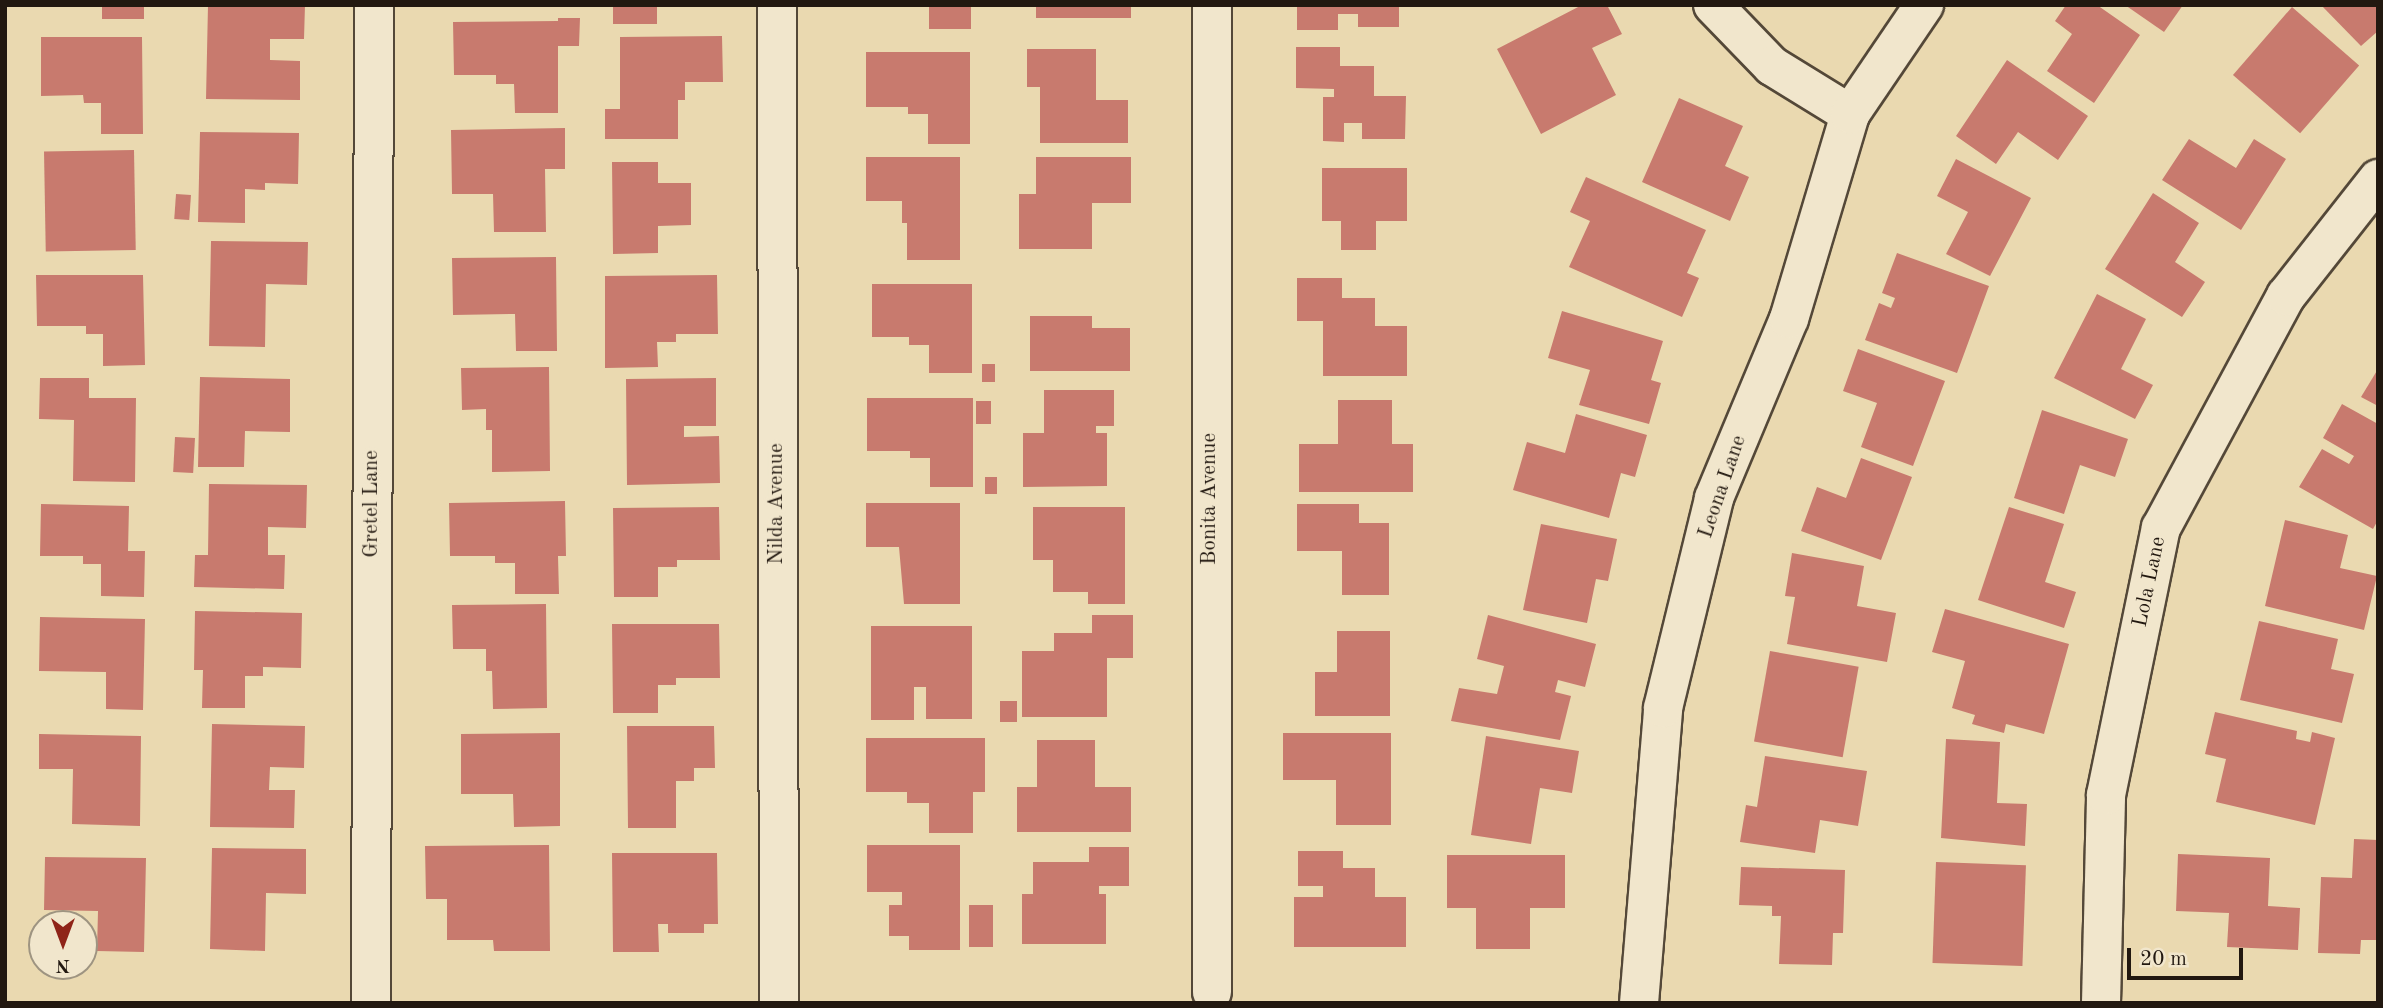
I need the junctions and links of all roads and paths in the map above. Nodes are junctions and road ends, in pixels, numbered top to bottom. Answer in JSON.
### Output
{"nodes":[{"id":1,"x":374,"y":5,"type":"edge"},
{"id":2,"x":777,"y":5,"type":"edge"},
{"id":3,"x":1212,"y":5,"type":"edge"},
{"id":4,"x":1713,"y":5,"type":"edge"},
{"id":5,"x":1924,"y":5,"type":"edge"},
{"id":6,"x":1850,"y":114,"type":"junction"},
{"id":7,"x":2378,"y":179,"type":"edge"},
{"id":8,"x":1212,"y":999,"type":"edge"},
{"id":9,"x":370,"y":1003,"type":"edge"},
{"id":10,"x":779,"y":1003,"type":"edge"},
{"id":11,"x":1639,"y":1003,"type":"edge"},
{"id":12,"x":2101,"y":1003,"type":"edge"}],
"edges":[{"from":1,"to":9,"type":"street","name":"Gretel Lane"},
{"from":2,"to":10,"type":"street","name":"Nilda Avenue"},
{"from":3,"to":8,"type":"street","name":"Bonita Avenue"},
{"from":4,"to":6,"type":"street"},
{"from":5,"to":6,"type":"street","name":"Leona Lane"},
{"from":6,"to":11,"type":"street","name":"Leona Lane"},
{"from":7,"to":12,"type":"street","name":"Lola Lane"}]}
